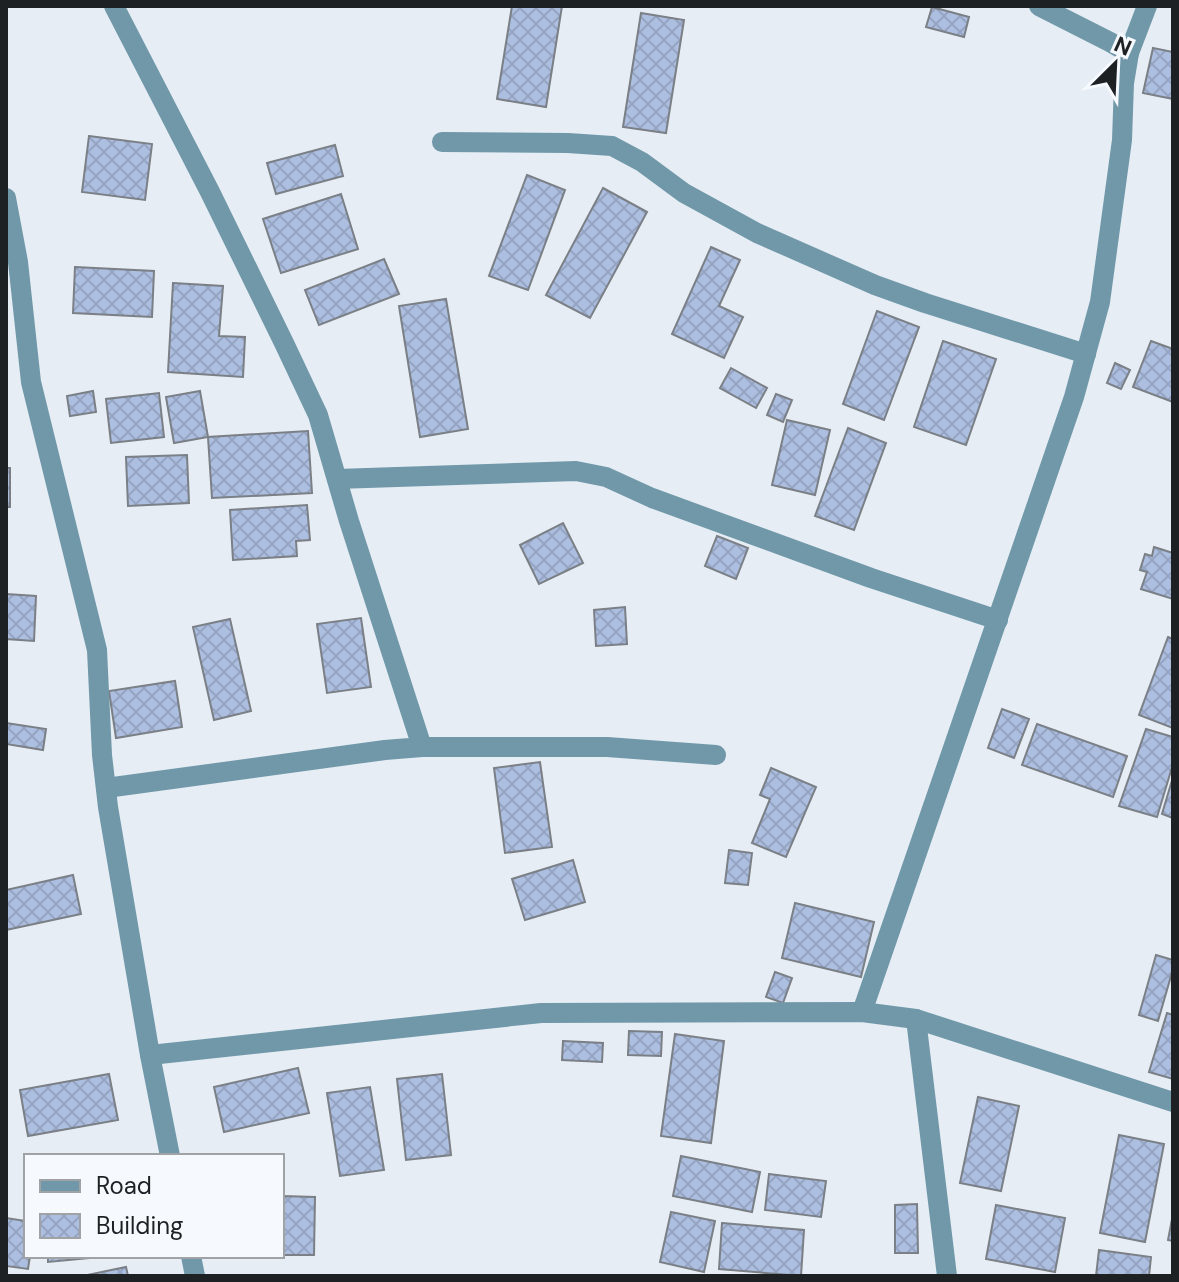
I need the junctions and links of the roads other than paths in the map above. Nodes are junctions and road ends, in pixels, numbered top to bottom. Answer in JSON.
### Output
{"nodes":[{"id":1,"x":114,"y":6,"type":"edge"},
{"id":2,"x":1039,"y":6,"type":"edge"},
{"id":3,"x":1147,"y":6,"type":"edge"},
{"id":4,"x":1129,"y":53,"type":"junction"},
{"id":5,"x":442,"y":142,"type":"dead end"},
{"id":6,"x":6,"y":198,"type":"edge"},
{"id":7,"x":1086,"y":354,"type":"junction"},
{"id":8,"x":337,"y":479,"type":"junction"},
{"id":9,"x":998,"y":620,"type":"junction"},
{"id":10,"x":422,"y":747,"type":"junction"},
{"id":11,"x":716,"y":755,"type":"dead end"},
{"id":12,"x":106,"y":788,"type":"junction"},
{"id":13,"x":862,"y":1012,"type":"junction"},
{"id":14,"x":916,"y":1019,"type":"junction"},
{"id":15,"x":150,"y":1055,"type":"junction"},
{"id":16,"x":1173,"y":1102,"type":"edge"},
{"id":17,"x":170,"y":1154,"type":"edge"},
{"id":18,"x":947,"y":1276,"type":"edge"}],
"edges":[{"from":1,"to":8,"type":"street"},
{"from":2,"to":4,"type":"street"},
{"from":3,"to":4,"type":"street"},
{"from":4,"to":7,"type":"street"},
{"from":5,"to":7,"type":"street"},
{"from":6,"to":12,"type":"street"},
{"from":7,"to":9,"type":"street"},
{"from":8,"to":9,"type":"street"},
{"from":8,"to":10,"type":"street"},
{"from":9,"to":13,"type":"street"},
{"from":10,"to":11,"type":"street"},
{"from":10,"to":12,"type":"street"},
{"from":12,"to":15,"type":"street"},
{"from":13,"to":14,"type":"street"},
{"from":13,"to":15,"type":"street"},
{"from":14,"to":16,"type":"street"},
{"from":14,"to":18,"type":"street"},
{"from":15,"to":17,"type":"street"}]}
